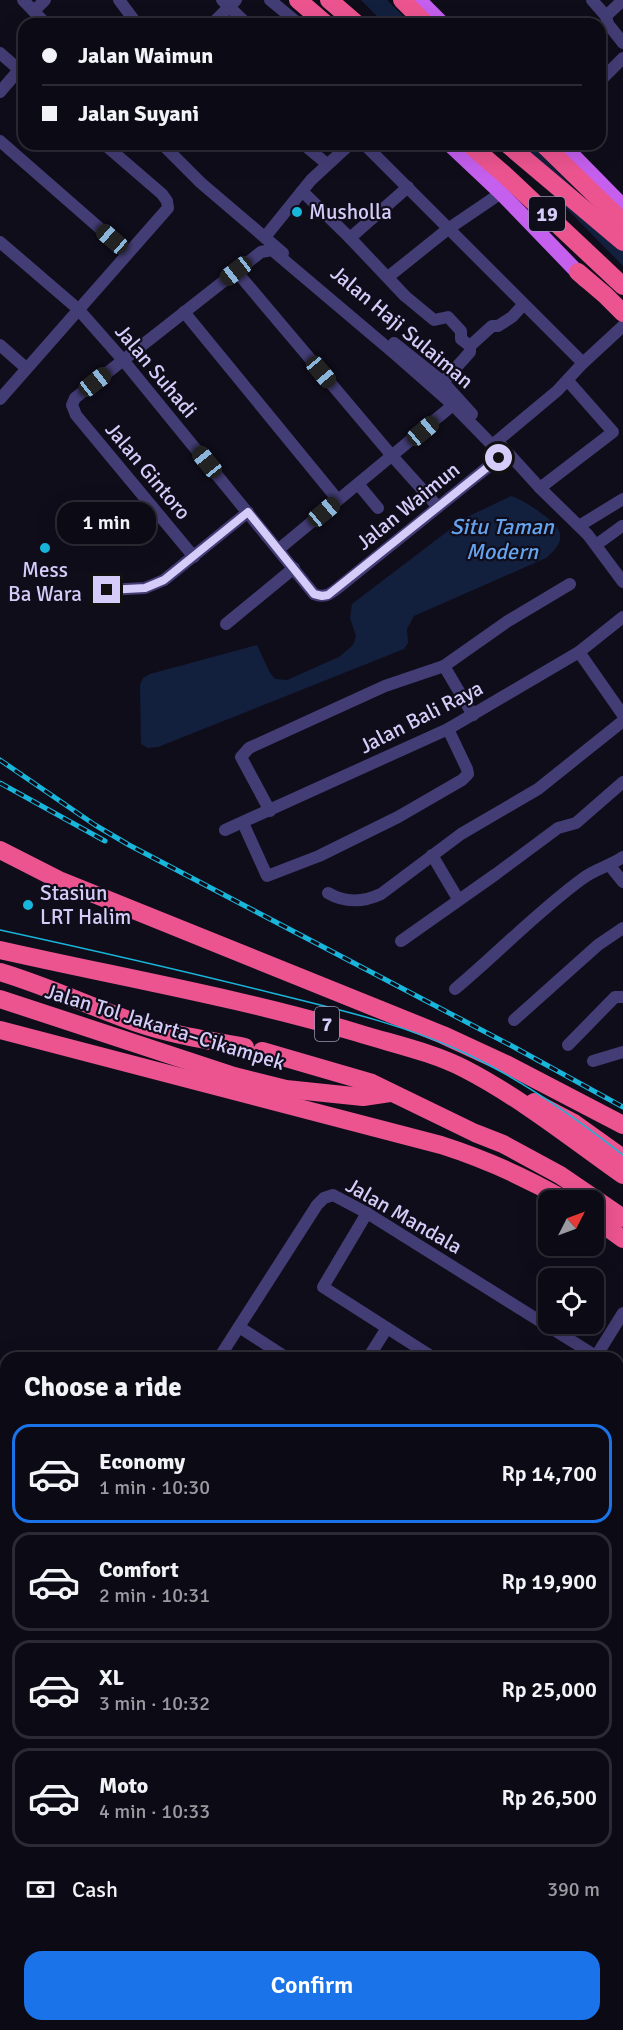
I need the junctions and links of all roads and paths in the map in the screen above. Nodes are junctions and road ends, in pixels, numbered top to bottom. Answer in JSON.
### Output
{"nodes":[{"id":1,"x":23,"y":0,"type":"edge"},
{"id":2,"x":45,"y":0,"type":"edge"},
{"id":3,"x":119,"y":0,"type":"edge"},
{"id":4,"x":270,"y":0,"type":"edge"},
{"id":5,"x":298,"y":0,"type":"edge"},
{"id":6,"x":329,"y":0,"type":"edge"},
{"id":7,"x":338,"y":0,"type":"edge"},
{"id":8,"x":402,"y":0,"type":"edge"},
{"id":9,"x":419,"y":0,"type":"edge"},
{"id":10,"x":592,"y":0,"type":"edge"},
{"id":11,"x":623,"y":0,"type":"edge"},
{"id":12,"x":229,"y":2,"type":"edge"},
{"id":13,"x":34,"y":11,"type":"junction"},
{"id":14,"x":606,"y":16,"type":"junction"},
{"id":15,"x":40,"y":18,"type":"edge"},
{"id":16,"x":132,"y":18,"type":"edge"},
{"id":17,"x":217,"y":18,"type":"edge"},
{"id":18,"x":241,"y":18,"type":"edge"},
{"id":19,"x":292,"y":18,"type":"edge"},
{"id":20,"x":319,"y":18,"type":"edge"},
{"id":21,"x":349,"y":18,"type":"edge"},
{"id":22,"x":352,"y":18,"type":"edge"},
{"id":23,"x":420,"y":18,"type":"edge"},
{"id":24,"x":437,"y":18,"type":"edge"},
{"id":25,"x":623,"y":43,"type":"edge"},
{"id":26,"x":0,"y":53,"type":"edge"},
{"id":27,"x":623,"y":58,"type":"edge"},
{"id":28,"x":18,"y":66,"type":"edge"},
{"id":29,"x":18,"y":73,"type":"edge"},
{"id":30,"x":606,"y":73,"type":"edge"},
{"id":31,"x":0,"y":92,"type":"edge"},
{"id":32,"x":0,"y":141,"type":"edge"},
{"id":33,"x":111,"y":150,"type":"edge"},
{"id":34,"x":168,"y":150,"type":"edge"},
{"id":35,"x":310,"y":150,"type":"edge"},
{"id":36,"x":343,"y":150,"type":"edge"},
{"id":37,"x":370,"y":150,"type":"edge"},
{"id":38,"x":455,"y":150,"type":"edge"},
{"id":39,"x":476,"y":150,"type":"edge"},
{"id":40,"x":514,"y":150,"type":"edge"},
{"id":41,"x":549,"y":150,"type":"edge"},
{"id":42,"x":568,"y":150,"type":"edge"},
{"id":43,"x":327,"y":164,"type":"junction"},
{"id":44,"x":408,"y":188,"type":"junction"},
{"id":45,"x":302,"y":191,"type":"junction"},
{"id":46,"x":501,"y":193,"type":"junction"},
{"id":47,"x":623,"y":206,"type":"edge"},
{"id":48,"x":623,"y":222,"type":"edge"},
{"id":49,"x":448,"y":229,"type":"junction"},
{"id":50,"x":265,"y":237,"type":"junction"},
{"id":51,"x":350,"y":238,"type":"junction"},
{"id":52,"x":0,"y":242,"type":"edge"},
{"id":53,"x":623,"y":242,"type":"edge"},
{"id":54,"x":264,"y":252,"type":"joint"},
{"id":55,"x":128,"y":253,"type":"junction"},
{"id":56,"x":236,"y":271,"type":"junction"},
{"id":57,"x":578,"y":272,"type":"junction"},
{"id":58,"x":388,"y":277,"type":"junction"},
{"id":59,"x":623,"y":286,"type":"edge"},
{"id":60,"x":523,"y":305,"type":"junction"},
{"id":61,"x":78,"y":309,"type":"junction"},
{"id":62,"x":184,"y":312,"type":"junction"},
{"id":63,"x":623,"y":313,"type":"edge"},
{"id":64,"x":623,"y":325,"type":"edge"},
{"id":65,"x":0,"y":345,"type":"edge"},
{"id":66,"x":470,"y":346,"type":"junction"},
{"id":67,"x":123,"y":360,"type":"junction"},
{"id":68,"x":583,"y":363,"type":"junction"},
{"id":69,"x":26,"y":368,"type":"junction"},
{"id":70,"x":568,"y":381,"type":"junction"},
{"id":71,"x":443,"y":382,"type":"junction"},
{"id":72,"x":0,"y":399,"type":"edge"},
{"id":73,"x":453,"y":405,"type":"junction"},
{"id":74,"x":497,"y":441,"type":"junction"},
{"id":75,"x":393,"y":457,"type":"junction"},
{"id":76,"x":358,"y":484,"type":"junction"},
{"id":77,"x":540,"y":488,"type":"junction"},
{"id":78,"x":623,"y":499,"type":"edge"},
{"id":79,"x":338,"y":500,"type":"junction"},
{"id":80,"x":438,"y":507,"type":"junction"},
{"id":81,"x":378,"y":508,"type":"dead end"},
{"id":82,"x":248,"y":512,"type":"junction"},
{"id":83,"x":579,"y":526,"type":"junction"},
{"id":84,"x":622,"y":526,"type":"edge"},
{"id":85,"x":596,"y":545,"type":"junction"},
{"id":86,"x":279,"y":549,"type":"junction"},
{"id":87,"x":194,"y":557,"type":"junction"},
{"id":88,"x":294,"y":568,"type":"junction"},
{"id":89,"x":623,"y":582,"type":"edge"},
{"id":90,"x":570,"y":584,"type":"dead end"},
{"id":91,"x":107,"y":590,"type":"dead end"},
{"id":92,"x":314,"y":594,"type":"joint"},
{"id":93,"x":623,"y":617,"type":"edge"},
{"id":94,"x":226,"y":624,"type":"dead end"},
{"id":95,"x":579,"y":652,"type":"junction"},
{"id":96,"x":444,"y":666,"type":"junction"},
{"id":97,"x":623,"y":714,"type":"edge"},
{"id":98,"x":473,"y":715,"type":"junction"},
{"id":99,"x":623,"y":721,"type":"edge"},
{"id":100,"x":448,"y":729,"type":"junction"},
{"id":101,"x":623,"y":782,"type":"edge"},
{"id":102,"x":270,"y":812,"type":"junction"},
{"id":103,"x":243,"y":823,"type":"junction"},
{"id":104,"x":225,"y":830,"type":"dead end"},
{"id":105,"x":0,"y":840,"type":"edge"},
{"id":106,"x":0,"y":850,"type":"edge"},
{"id":107,"x":432,"y":855,"type":"junction"},
{"id":108,"x":623,"y":857,"type":"edge"},
{"id":109,"x":610,"y":866,"type":"junction"},
{"id":110,"x":623,"y":882,"type":"edge"},
{"id":111,"x":328,"y":893,"type":"dead end"},
{"id":112,"x":458,"y":899,"type":"junction"},
{"id":113,"x":623,"y":928,"type":"edge"},
{"id":114,"x":401,"y":941,"type":"dead end"},
{"id":115,"x":0,"y":950,"type":"edge"},
{"id":116,"x":0,"y":972,"type":"edge"},
{"id":117,"x":455,"y":989,"type":"dead end"},
{"id":118,"x":623,"y":997,"type":"edge"},
{"id":119,"x":0,"y":999,"type":"edge"},
{"id":120,"x":513,"y":1020,"type":"dead end"},
{"id":121,"x":0,"y":1030,"type":"edge"},
{"id":122,"x":568,"y":1045,"type":"dead end"},
{"id":123,"x":623,"y":1052,"type":"edge"},
{"id":124,"x":593,"y":1061,"type":"dead end"},
{"id":125,"x":469,"y":1072,"type":"junction"},
{"id":126,"x":390,"y":1093,"type":"junction"},
{"id":127,"x":623,"y":1114,"type":"edge"},
{"id":128,"x":623,"y":1125,"type":"edge"},
{"id":129,"x":623,"y":1158,"type":"edge"},
{"id":130,"x":623,"y":1175,"type":"edge"},
{"id":131,"x":548,"y":1190,"type":"edge"},
{"id":132,"x":367,"y":1213,"type":"junction"},
{"id":133,"x":623,"y":1218,"type":"edge"},
{"id":134,"x":604,"y":1225,"type":"edge"},
{"id":135,"x":623,"y":1239,"type":"edge"},
{"id":136,"x":623,"y":1313,"type":"edge"},
{"id":137,"x":239,"y":1327,"type":"junction"},
{"id":138,"x":387,"y":1328,"type":"junction"},
{"id":139,"x":223,"y":1352,"type":"edge"},
{"id":140,"x":278,"y":1352,"type":"edge"},
{"id":141,"x":372,"y":1352,"type":"edge"},
{"id":142,"x":425,"y":1352,"type":"edge"},
{"id":143,"x":589,"y":1352,"type":"edge"},
{"id":144,"x":600,"y":1352,"type":"edge"}],
"edges":[{"from":1,"to":13,"type":"street"},
{"from":2,"to":13,"type":"street"},
{"from":3,"to":16,"type":"street"},
{"from":4,"to":19,"type":"street"},
{"from":5,"to":20,"type":"highway"},
{"from":6,"to":21,"type":"highway","bridge":true},
{"from":7,"to":22,"type":"main road"},
{"from":8,"to":23,"type":"highway"},
{"from":9,"to":24,"type":"main road"},
{"from":10,"to":14,"type":"street"},
{"from":11,"to":14,"type":"street"},
{"from":12,"to":17,"type":"street"},
{"from":12,"to":18,"type":"street"},
{"from":13,"to":15,"type":"street"},
{"from":14,"to":25,"type":"street"},
{"from":26,"to":28,"type":"street"},
{"from":27,"to":30,"type":"street"},
{"from":29,"to":31,"type":"street"},
{"from":32,"to":55,"type":"street"},
{"from":33,"to":55,"type":"street"},
{"from":34,"to":50,"type":"street","name":"Jalan Haji Sulaiman"},
{"from":35,"to":43,"type":"street"},
{"from":36,"to":43,"type":"street"},
{"from":37,"to":44,"type":"street"},
{"from":38,"to":46,"type":"main road"},
{"from":39,"to":59,"type":"highway","number":"19"},
{"from":40,"to":53,"type":"highway","number":"19"},
{"from":41,"to":48,"type":"highway"},
{"from":42,"to":47,"type":"main road"},
{"from":43,"to":45,"type":"street"},
{"from":44,"to":49,"type":"street"},
{"from":44,"to":51,"type":"street"},
{"from":45,"to":50,"type":"street"},
{"from":45,"to":51,"type":"street"},
{"from":46,"to":49,"type":"street"},
{"from":46,"to":57,"type":"main road"},
{"from":49,"to":58,"type":"street"},
{"from":49,"to":60,"type":"street"},
{"from":50,"to":71,"type":"street","name":"Jalan Haji Sulaiman"},
{"from":51,"to":58,"type":"street"},
{"from":52,"to":61,"type":"street","name":"Jalan Suhadi"},
{"from":54,"to":56,"type":"street","name":"Jalan Gintoro"},
{"from":54,"to":73,"type":"street","name":"Jalan Waimun"},
{"from":55,"to":61,"type":"street"},
{"from":56,"to":62,"type":"street","name":"Jalan Gintoro"},
{"from":56,"to":75,"type":"street"},
{"from":57,"to":63,"type":"highway"},
{"from":57,"to":64,"type":"main road"},
{"from":58,"to":66,"type":"street"},
{"from":60,"to":66,"type":"street"},
{"from":60,"to":68,"type":"street"},
{"from":61,"to":67,"type":"street","name":"Jalan Suhadi"},
{"from":61,"to":69,"type":"street"},
{"from":62,"to":67,"type":"street","name":"Jalan Gintoro"},
{"from":62,"to":79,"type":"street"},
{"from":64,"to":68,"type":"street"},
{"from":65,"to":69,"type":"street"},
{"from":66,"to":71,"type":"street"},
{"from":67,"to":82,"type":"street","name":"Jalan Suhadi"},
{"from":67,"to":87,"type":"street","name":"Jalan Gintoro"},
{"from":68,"to":70,"type":"street"},
{"from":69,"to":72,"type":"street"},
{"from":70,"to":74,"type":"street"},
{"from":70,"to":77,"type":"street"},
{"from":71,"to":74,"type":"street","name":"Jalan Haji Sulaiman"},
{"from":73,"to":75,"type":"street"},
{"from":73,"to":80,"type":"street","name":"Jalan Waimun"},
{"from":74,"to":77,"type":"street","name":"Jalan Haji Sulaiman"},
{"from":75,"to":76,"type":"street"},
{"from":75,"to":80,"type":"street"},
{"from":76,"to":79,"type":"street"},
{"from":76,"to":81,"type":"street"},
{"from":77,"to":83,"type":"street","name":"Jalan Haji Sulaiman"},
{"from":78,"to":83,"type":"street"},
{"from":79,"to":86,"type":"street"},
{"from":80,"to":92,"type":"street","name":"Jalan Waimun"},
{"from":82,"to":86,"type":"street","name":"Jalan Suhadi"},
{"from":82,"to":87,"type":"street"},
{"from":83,"to":85,"type":"street","name":"Jalan Haji Sulaiman"},
{"from":84,"to":85,"type":"street"},
{"from":85,"to":89,"type":"street","name":"Jalan Haji Sulaiman"},
{"from":86,"to":88,"type":"street","name":"Jalan Suhadi"},
{"from":87,"to":91,"type":"street"},
{"from":88,"to":92,"type":"street","name":"Jalan Suhadi"},
{"from":88,"to":94,"type":"street"},
{"from":90,"to":96,"type":"street"},
{"from":93,"to":95,"type":"street","name":"Jalan Bali Raya"},
{"from":95,"to":97,"type":"street"},
{"from":95,"to":98,"type":"street","name":"Jalan Bali Raya"},
{"from":96,"to":98,"type":"street"},
{"from":96,"to":102,"type":"street"},
{"from":98,"to":100,"type":"street","name":"Jalan Bali Raya"},
{"from":99,"to":107,"type":"street"},
{"from":100,"to":102,"type":"street","name":"Jalan Bali Raya"},
{"from":100,"to":103,"type":"street"},
{"from":101,"to":112,"type":"street"},
{"from":102,"to":103,"type":"street","name":"Jalan Bali Raya"},
{"from":103,"to":104,"type":"street","name":"Jalan Bali Raya"},
{"from":105,"to":127,"type":"highway"},
{"from":106,"to":128,"type":"highway"},
{"from":107,"to":111,"type":"street"},
{"from":107,"to":112,"type":"street"},
{"from":108,"to":109,"type":"street"},
{"from":109,"to":110,"type":"street"},
{"from":109,"to":117,"type":"street"},
{"from":112,"to":114,"type":"street"},
{"from":113,"to":120,"type":"street"},
{"from":115,"to":125,"type":"highway","name":"Jalan Tol Jakarta–Cikampek","number":"7"},
{"from":116,"to":126,"type":"highway","name":"Jalan Tol Jakarta–Cikampek","number":"7"},
{"from":118,"to":122,"type":"street"},
{"from":119,"to":126,"type":"highway","name":"Jalan Tol Jakarta–Cikampek"},
{"from":121,"to":131,"type":"highway"},
{"from":123,"to":124,"type":"street"},
{"from":125,"to":129,"type":"highway"},
{"from":125,"to":130,"type":"highway","name":"Jalan Tol Jakarta–Cikampek","number":"7"},
{"from":126,"to":133,"type":"highway","name":"Jalan Tol Jakarta–Cikampek","number":"7"},
{"from":132,"to":137,"type":"street","name":"Jalan Mandala"},
{"from":132,"to":138,"type":"street"},
{"from":132,"to":143,"type":"street","name":"Jalan Mandala"},
{"from":134,"to":135,"type":"highway"},
{"from":136,"to":144,"type":"street"},
{"from":137,"to":139,"type":"street","name":"Jalan Mandala"},
{"from":137,"to":140,"type":"street"},
{"from":138,"to":141,"type":"street"},
{"from":138,"to":142,"type":"street"}]}
